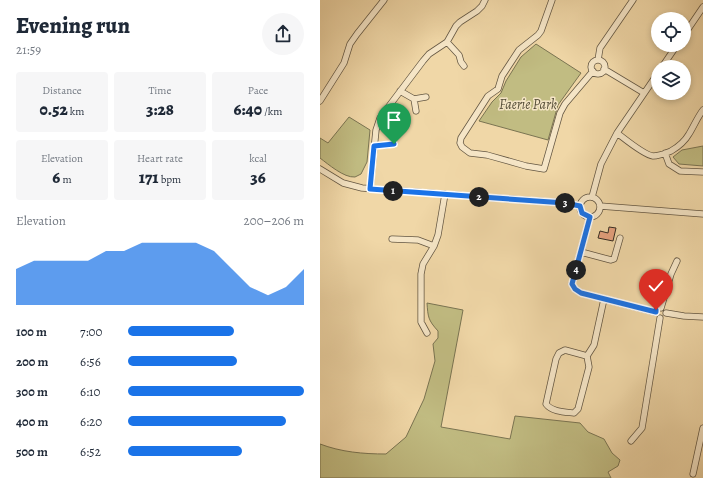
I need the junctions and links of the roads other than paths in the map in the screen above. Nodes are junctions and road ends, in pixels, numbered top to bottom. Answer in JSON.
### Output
{"nodes":[{"id":1,"x":384,"y":0,"type":"edge"},
{"id":2,"x":485,"y":0,"type":"edge"},
{"id":3,"x":552,"y":0,"type":"edge"},
{"id":4,"x":633,"y":0,"type":"edge"},
{"id":5,"x":703,"y":7,"type":"edge"},
{"id":6,"x":691,"y":24,"type":"edge"},
{"id":7,"x":447,"y":42,"type":"junction"},
{"id":8,"x":598,"y":60,"type":"junction"},
{"id":9,"x":464,"y":66,"type":"dead end"},
{"id":10,"x":604,"y":69,"type":"junction"},
{"id":11,"x":593,"y":72,"type":"junction"},
{"id":12,"x":651,"y":83,"type":"edge"},
{"id":13,"x":400,"y":91,"type":"junction"},
{"id":14,"x":644,"y":93,"type":"junction"},
{"id":15,"x":426,"y":96,"type":"dead end"},
{"id":16,"x":414,"y":99,"type":"junction"},
{"id":17,"x":320,"y":101,"type":"edge"},
{"id":18,"x":703,"y":110,"type":"edge"},
{"id":19,"x":416,"y":111,"type":"dead end"},
{"id":20,"x":617,"y":133,"type":"junction"},
{"id":21,"x":394,"y":144,"type":"dead end"},
{"id":22,"x":374,"y":146,"type":"junction"},
{"id":23,"x":665,"y":153,"type":"junction"},
{"id":24,"x":320,"y":169,"type":"edge"},
{"id":25,"x":703,"y":172,"type":"edge"},
{"id":26,"x":370,"y":189,"type":"junction"},
{"id":27,"x":445,"y":194,"type":"junction"},
{"id":28,"x":592,"y":197,"type":"junction"},
{"id":29,"x":580,"y":206,"type":"junction"},
{"id":30,"x":600,"y":206,"type":"junction"},
{"id":31,"x":703,"y":214,"type":"edge"},
{"id":32,"x":590,"y":217,"type":"junction"},
{"id":33,"x":620,"y":238,"type":"dead end"},
{"id":34,"x":392,"y":239,"type":"dead end"},
{"id":35,"x":434,"y":246,"type":"junction"},
{"id":36,"x":581,"y":252,"type":"junction"},
{"id":37,"x":676,"y":261,"type":"dead end"},
{"id":38,"x":604,"y":299,"type":"junction"},
{"id":39,"x":662,"y":308,"type":"junction"},
{"id":40,"x":656,"y":312,"type":"junction"},
{"id":41,"x":666,"y":314,"type":"junction"},
{"id":42,"x":703,"y":317,"type":"edge"},
{"id":43,"x":660,"y":318,"type":"junction"},
{"id":44,"x":426,"y":334,"type":"dead end"},
{"id":45,"x":587,"y":356,"type":"junction"},
{"id":46,"x":703,"y":428,"type":"edge"},
{"id":47,"x":632,"y":442,"type":"dead end"},
{"id":48,"x":693,"y":474,"type":"dead end"}],
"edges":[{"from":1,"to":17,"type":"street"},
{"from":2,"to":7,"type":"street"},
{"from":3,"to":11,"type":"street"},
{"from":4,"to":8,"type":"street"},
{"from":5,"to":6,"type":"street"},
{"from":7,"to":9,"type":"street"},
{"from":7,"to":13,"type":"street"},
{"from":8,"to":10,"type":"street"},
{"from":8,"to":11,"type":"street"},
{"from":10,"to":11,"type":"street"},
{"from":10,"to":14,"type":"street"},
{"from":12,"to":14,"type":"street"},
{"from":13,"to":16,"type":"street"},
{"from":13,"to":22,"type":"street"},
{"from":14,"to":20,"type":"street"},
{"from":15,"to":16,"type":"street"},
{"from":16,"to":19,"type":"street"},
{"from":18,"to":23,"type":"street"},
{"from":20,"to":23,"type":"street"},
{"from":20,"to":28,"type":"street"},
{"from":21,"to":22,"type":"street"},
{"from":22,"to":26,"type":"street"},
{"from":23,"to":25,"type":"street"},
{"from":24,"to":26,"type":"street"},
{"from":26,"to":27,"type":"street"},
{"from":27,"to":29,"type":"street"},
{"from":27,"to":35,"type":"street"},
{"from":28,"to":29,"type":"street"},
{"from":28,"to":30,"type":"street"},
{"from":29,"to":32,"type":"street"},
{"from":30,"to":31,"type":"street"},
{"from":30,"to":32,"type":"street"},
{"from":32,"to":36,"type":"street"},
{"from":33,"to":36,"type":"street"},
{"from":34,"to":35,"type":"street"},
{"from":35,"to":44,"type":"street"},
{"from":36,"to":38,"type":"street"},
{"from":37,"to":39,"type":"street"},
{"from":38,"to":40,"type":"street"},
{"from":38,"to":45,"type":"street"},
{"from":39,"to":40,"type":"street"},
{"from":39,"to":41,"type":"street"},
{"from":40,"to":43,"type":"street"},
{"from":41,"to":42,"type":"street"},
{"from":41,"to":43,"type":"street"},
{"from":43,"to":47,"type":"street"},
{"from":45,"to":45,"type":"street"},
{"from":46,"to":48,"type":"street"}]}
